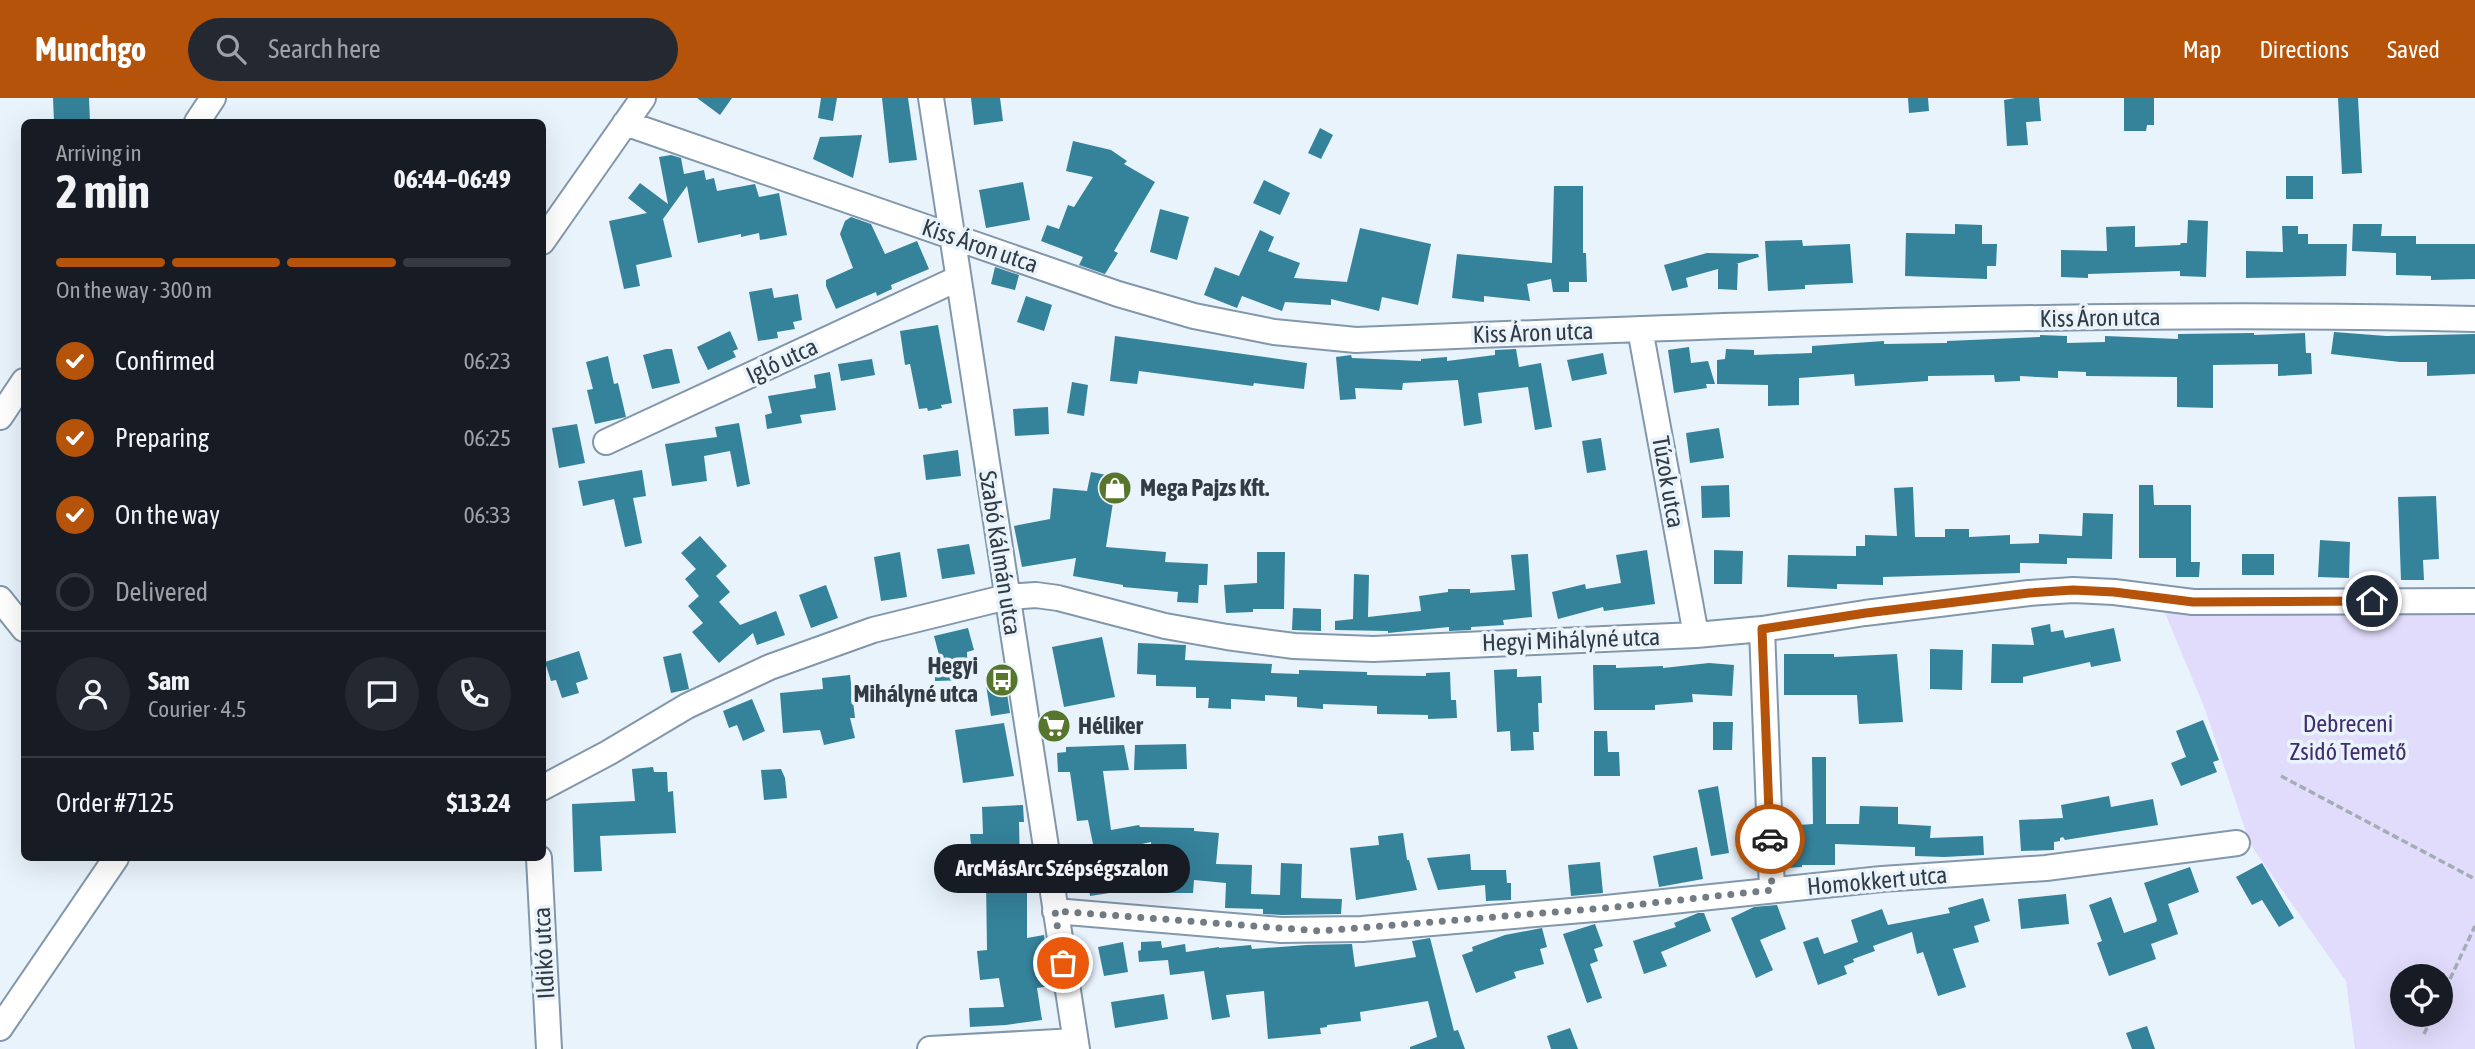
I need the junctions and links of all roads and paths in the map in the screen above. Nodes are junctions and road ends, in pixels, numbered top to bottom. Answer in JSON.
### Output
{"nodes":[{"id":1,"x":213,"y":98,"type":"edge"},
{"id":2,"x":643,"y":98,"type":"edge"},
{"id":3,"x":930,"y":98,"type":"edge"},
{"id":4,"x":199,"y":119,"type":"edge"},
{"id":5,"x":625,"y":123,"type":"junction"},
{"id":6,"x":546,"y":236,"type":"edge"},
{"id":7,"x":951,"y":236,"type":"junction"},
{"id":8,"x":957,"y":279,"type":"junction"},
{"id":9,"x":2475,"y":319,"type":"edge"},
{"id":10,"x":1640,"y":329,"type":"junction"},
{"id":11,"x":21,"y":386,"type":"edge"},
{"id":12,"x":0,"y":417,"type":"edge"},
{"id":13,"x":606,"y":442,"type":"dead end"},
{"id":14,"x":1007,"y":597,"type":"junction"},
{"id":15,"x":0,"y":599,"type":"edge"},
{"id":16,"x":2475,"y":601,"type":"edge"},
{"id":17,"x":21,"y":625,"type":"edge"},
{"id":18,"x":1762,"y":629,"type":"junction"},
{"id":19,"x":1696,"y":635,"type":"junction"},
{"id":20,"x":2281,"y":776,"type":"dead end"},
{"id":21,"x":546,"y":786,"type":"edge"},
{"id":22,"x":2237,"y":843,"type":"dead end"},
{"id":23,"x":114,"y":861,"type":"edge"},
{"id":24,"x":539,"y":861,"type":"edge"},
{"id":25,"x":2475,"y":879,"type":"edge"},
{"id":26,"x":1772,"y":890,"type":"junction"},
{"id":27,"x":1055,"y":911,"type":"junction"},
{"id":28,"x":2475,"y":926,"type":"edge"},
{"id":29,"x":2453,"y":973,"type":"edge"},
{"id":30,"x":2427,"y":1027,"type":"edge"},
{"id":31,"x":0,"y":1028,"type":"edge"},
{"id":32,"x":2424,"y":1034,"type":"dead end"},
{"id":33,"x":1076,"y":1045,"type":"edge"},
{"id":34,"x":548,"y":1049,"type":"edge"},
{"id":35,"x":930,"y":1049,"type":"edge"}],
"edges":[{"from":1,"to":4,"type":"street"},
{"from":2,"to":5,"type":"street"},
{"from":3,"to":7,"type":"street","name":"Szabó Kálmán utca"},
{"from":5,"to":6,"type":"street"},
{"from":5,"to":7,"type":"street","name":"Kiss Áron utca"},
{"from":7,"to":8,"type":"street","name":"Szabó Kálmán utca"},
{"from":7,"to":10,"type":"street","name":"Kiss Áron utca"},
{"from":8,"to":13,"type":"street","name":"Igló utca"},
{"from":8,"to":14,"type":"street","name":"Szabó Kálmán utca"},
{"from":9,"to":10,"type":"street","name":"Kiss Áron utca"},
{"from":10,"to":19,"type":"street","name":"Túzok utca"},
{"from":11,"to":12,"type":"street"},
{"from":14,"to":19,"type":"street","name":"Hegyi Mihályné utca"},
{"from":14,"to":21,"type":"street","name":"Hegyi Mihályné utca"},
{"from":14,"to":27,"type":"street","name":"Szabó Kálmán utca"},
{"from":15,"to":17,"type":"street"},
{"from":16,"to":18,"type":"street","name":"Hegyi Mihályné utca"},
{"from":18,"to":19,"type":"street","name":"Hegyi Mihályné utca"},
{"from":18,"to":26,"type":"street"},
{"from":20,"to":25,"type":"path"},
{"from":22,"to":26,"type":"street","name":"Homokkert utca"},
{"from":23,"to":31,"type":"street"},
{"from":24,"to":34,"type":"street","name":"Ildikó utca"},
{"from":26,"to":27,"type":"street","name":"Homokkert utca"},
{"from":27,"to":33,"type":"street","name":"Szabó Kálmán utca"},
{"from":28,"to":29,"type":"path"},
{"from":30,"to":32,"type":"path"},
{"from":33,"to":35,"type":"street"}]}
